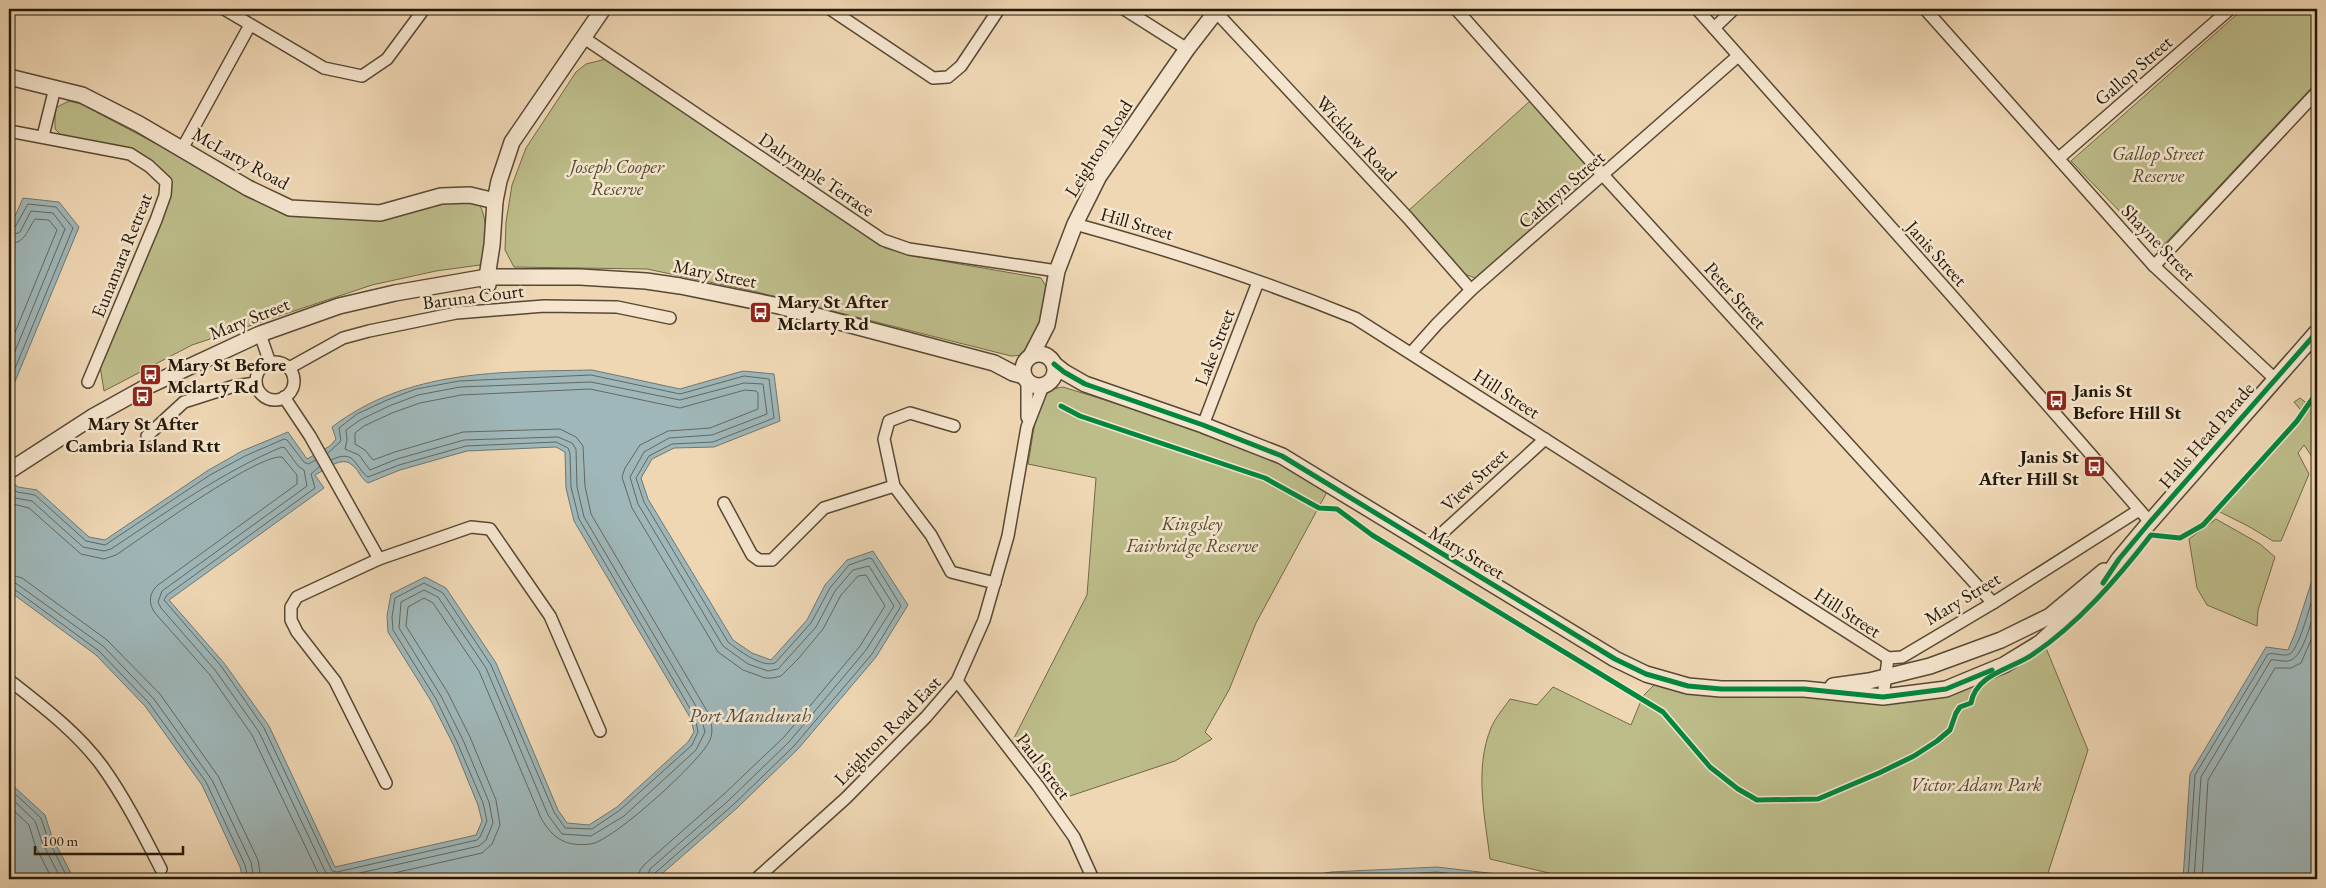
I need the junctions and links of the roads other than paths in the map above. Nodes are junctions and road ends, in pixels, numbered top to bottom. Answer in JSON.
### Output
{"nodes":[{"id":1,"x":224,"y":9,"type":"edge"},
{"id":2,"x":424,"y":9,"type":"edge"},
{"id":3,"x":603,"y":9,"type":"edge"},
{"id":4,"x":830,"y":9,"type":"edge"},
{"id":5,"x":999,"y":9,"type":"edge"},
{"id":6,"x":1124,"y":9,"type":"edge"},
{"id":7,"x":1456,"y":9,"type":"edge"},
{"id":8,"x":1697,"y":9,"type":"edge"},
{"id":9,"x":1734,"y":9,"type":"edge"},
{"id":10,"x":1925,"y":9,"type":"edge"},
{"id":11,"x":2230,"y":9,"type":"edge"},
{"id":12,"x":1217,"y":10,"type":"edge"},
{"id":13,"x":250,"y":25,"type":"junction"},
{"id":14,"x":1714,"y":28,"type":"junction"},
{"id":15,"x":584,"y":38,"type":"junction"},
{"id":16,"x":1187,"y":49,"type":"junction"},
{"id":17,"x":1738,"y":56,"type":"junction"},
{"id":18,"x":9,"y":77,"type":"edge"},
{"id":19,"x":55,"y":88,"type":"junction"},
{"id":20,"x":2317,"y":92,"type":"edge"},
{"id":21,"x":9,"y":131,"type":"edge"},
{"id":22,"x":43,"y":136,"type":"junction"},
{"id":23,"x":182,"y":149,"type":"junction"},
{"id":24,"x":2058,"y":158,"type":"junction"},
{"id":25,"x":1603,"y":175,"type":"junction"},
{"id":26,"x":495,"y":201,"type":"junction"},
{"id":27,"x":1076,"y":224,"type":"junction"},
{"id":28,"x":492,"y":245,"type":"junction"},
{"id":29,"x":2154,"y":266,"type":"junction"},
{"id":30,"x":1057,"y":271,"type":"junction"},
{"id":31,"x":504,"y":281,"type":"junction"},
{"id":32,"x":487,"y":282,"type":"junction"},
{"id":33,"x":1258,"y":282,"type":"junction"},
{"id":34,"x":1471,"y":290,"type":"junction"},
{"id":35,"x":670,"y":318,"type":"dead end"},
{"id":36,"x":1047,"y":325,"type":"junction"},
{"id":37,"x":2317,"y":332,"type":"edge"},
{"id":38,"x":260,"y":334,"type":"junction"},
{"id":39,"x":1412,"y":352,"type":"junction"},
{"id":40,"x":1029,"y":358,"type":"junction"},
{"id":41,"x":1052,"y":361,"type":"junction"},
{"id":42,"x":270,"y":362,"type":"junction"},
{"id":43,"x":994,"y":363,"type":"junction"},
{"id":44,"x":289,"y":368,"type":"junction"},
{"id":45,"x":1026,"y":379,"type":"junction"},
{"id":46,"x":2274,"y":379,"type":"junction"},
{"id":47,"x":88,"y":382,"type":"dead end"},
{"id":48,"x":256,"y":383,"type":"junction"},
{"id":49,"x":1085,"y":384,"type":"junction"},
{"id":50,"x":1046,"y":385,"type":"junction"},
{"id":51,"x":284,"y":397,"type":"junction"},
{"id":52,"x":1203,"y":425,"type":"junction"},
{"id":53,"x":954,"y":426,"type":"dead end"},
{"id":54,"x":1027,"y":427,"type":"junction"},
{"id":55,"x":147,"y":436,"type":"dead end"},
{"id":56,"x":1544,"y":439,"type":"junction"},
{"id":57,"x":10,"y":470,"type":"edge"},
{"id":58,"x":894,"y":486,"type":"junction"},
{"id":59,"x":724,"y":503,"type":"dead end"},
{"id":60,"x":2139,"y":510,"type":"junction"},
{"id":61,"x":2150,"y":522,"type":"junction"},
{"id":62,"x":1428,"y":546,"type":"junction"},
{"id":63,"x":379,"y":559,"type":"junction"},
{"id":64,"x":2119,"y":559,"type":"junction"},
{"id":65,"x":995,"y":583,"type":"junction"},
{"id":66,"x":1993,"y":603,"type":"junction"},
{"id":67,"x":1888,"y":658,"type":"junction"},
{"id":68,"x":1884,"y":677,"type":"junction"},
{"id":69,"x":9,"y":680,"type":"edge"},
{"id":70,"x":957,"y":681,"type":"junction"},
{"id":71,"x":1804,"y":689,"type":"junction"},
{"id":72,"x":1883,"y":697,"type":"junction"},
{"id":73,"x":600,"y":731,"type":"dead end"},
{"id":74,"x":386,"y":782,"type":"dead end"},
{"id":75,"x":162,"y":869,"type":"dead end"},
{"id":76,"x":756,"y":879,"type":"edge"},
{"id":77,"x":1093,"y":879,"type":"edge"}],
"edges":[{"from":1,"to":13,"type":"street"},
{"from":2,"to":13,"type":"street"},
{"from":3,"to":15,"type":"street"},
{"from":4,"to":5,"type":"street"},
{"from":6,"to":16,"type":"street"},
{"from":7,"to":25,"type":"street","name":"Peter Street"},
{"from":8,"to":14,"type":"street","name":"Janis Street"},
{"from":9,"to":14,"type":"street"},
{"from":10,"to":24,"type":"street","name":"Shayne Street"},
{"from":11,"to":24,"type":"street","name":"Gallop Street"},
{"from":12,"to":16,"type":"street","name":"Leighton Road"},
{"from":12,"to":34,"type":"street","name":"Wicklow Road"},
{"from":13,"to":23,"type":"street"},
{"from":14,"to":17,"type":"street","name":"Janis Street"},
{"from":15,"to":26,"type":"street"},
{"from":15,"to":30,"type":"street","name":"Dalrymple Terrace"},
{"from":16,"to":27,"type":"street","name":"Leighton Road"},
{"from":17,"to":25,"type":"street","name":"Cathryn Street"},
{"from":17,"to":60,"type":"street","name":"Janis Street"},
{"from":18,"to":19,"type":"street","name":"McLarty Road"},
{"from":19,"to":22,"type":"street"},
{"from":19,"to":23,"type":"street","name":"McLarty Road"},
{"from":20,"to":29,"type":"street"},
{"from":21,"to":22,"type":"street","name":"Eunamara Retreat"},
{"from":22,"to":47,"type":"street","name":"Eunamara Retreat"},
{"from":23,"to":26,"type":"street","name":"McLarty Road"},
{"from":24,"to":29,"type":"street","name":"Shayne Street"},
{"from":25,"to":34,"type":"street","name":"Cathryn Street"},
{"from":25,"to":66,"type":"street","name":"Peter Street"},
{"from":26,"to":28,"type":"street"},
{"from":27,"to":30,"type":"street","name":"Leighton Road"},
{"from":27,"to":33,"type":"street","name":"Hill Street"},
{"from":28,"to":31,"type":"street"},
{"from":28,"to":32,"type":"street"},
{"from":29,"to":46,"type":"street","name":"Shayne Street"},
{"from":30,"to":36,"type":"street","name":"Leighton Road"},
{"from":31,"to":32,"type":"street","name":"Mary Street"},
{"from":31,"to":43,"type":"street","name":"Mary Street"},
{"from":32,"to":38,"type":"street","name":"Mary Street"},
{"from":33,"to":39,"type":"street","name":"Hill Street"},
{"from":33,"to":52,"type":"street","name":"Lake Street"},
{"from":34,"to":39,"type":"street","name":"Cathryn Street"},
{"from":35,"to":44,"type":"street","name":"Baruna Court"},
{"from":36,"to":40,"type":"street","name":"Leighton Road"},
{"from":36,"to":41,"type":"street","name":"Leighton Road"},
{"from":37,"to":46,"type":"street","name":"Halls Head Parade"},
{"from":38,"to":42,"type":"street"},
{"from":38,"to":57,"type":"street","name":"Mary Street"},
{"from":39,"to":56,"type":"street","name":"Hill Street"},
{"from":40,"to":41,"type":"street","name":"Mary Street"},
{"from":40,"to":43,"type":"street","name":"Mary Street"},
{"from":40,"to":45,"type":"street"},
{"from":41,"to":49,"type":"street","name":"Mary Street"},
{"from":41,"to":50,"type":"street"},
{"from":42,"to":44,"type":"street"},
{"from":42,"to":48,"type":"street"},
{"from":43,"to":45,"type":"street","name":"Mary Street"},
{"from":44,"to":51,"type":"street"},
{"from":45,"to":50,"type":"street","name":"Mary Street"},
{"from":45,"to":54,"type":"street","name":"Leighton Road East"},
{"from":46,"to":61,"type":"street","name":"Halls Head Parade"},
{"from":48,"to":51,"type":"street"},
{"from":48,"to":55,"type":"street"},
{"from":49,"to":50,"type":"street","name":"Mary Street"},
{"from":49,"to":52,"type":"street","name":"Mary Street"},
{"from":50,"to":54,"type":"street","name":"Leighton Road East"},
{"from":51,"to":63,"type":"street"},
{"from":52,"to":62,"type":"street","name":"Mary Street"},
{"from":53,"to":58,"type":"street"},
{"from":54,"to":65,"type":"street","name":"Leighton Road East"},
{"from":56,"to":62,"type":"street","name":"View Street"},
{"from":56,"to":67,"type":"street","name":"Hill Street"},
{"from":58,"to":59,"type":"street"},
{"from":58,"to":65,"type":"street"},
{"from":60,"to":61,"type":"street","name":"Janis Street"},
{"from":60,"to":66,"type":"street","name":"Mary Street"},
{"from":61,"to":64,"type":"street","name":"Halls Head Parade"},
{"from":62,"to":71,"type":"street","name":"Mary Street"},
{"from":63,"to":73,"type":"street"},
{"from":63,"to":74,"type":"street"},
{"from":64,"to":68,"type":"street","name":"Halls Head Parade"},
{"from":64,"to":72,"type":"street","name":"Halls Head Parade"},
{"from":65,"to":70,"type":"street","name":"Leighton Road East"},
{"from":66,"to":67,"type":"street","name":"Mary Street"},
{"from":67,"to":68,"type":"street"},
{"from":68,"to":71,"type":"street","name":"Mary Street"},
{"from":68,"to":72,"type":"street"},
{"from":69,"to":75,"type":"street"},
{"from":70,"to":76,"type":"street","name":"Leighton Road East"},
{"from":70,"to":77,"type":"street","name":"Paul Street"},
{"from":71,"to":72,"type":"street","name":"Mary Street"}]}
